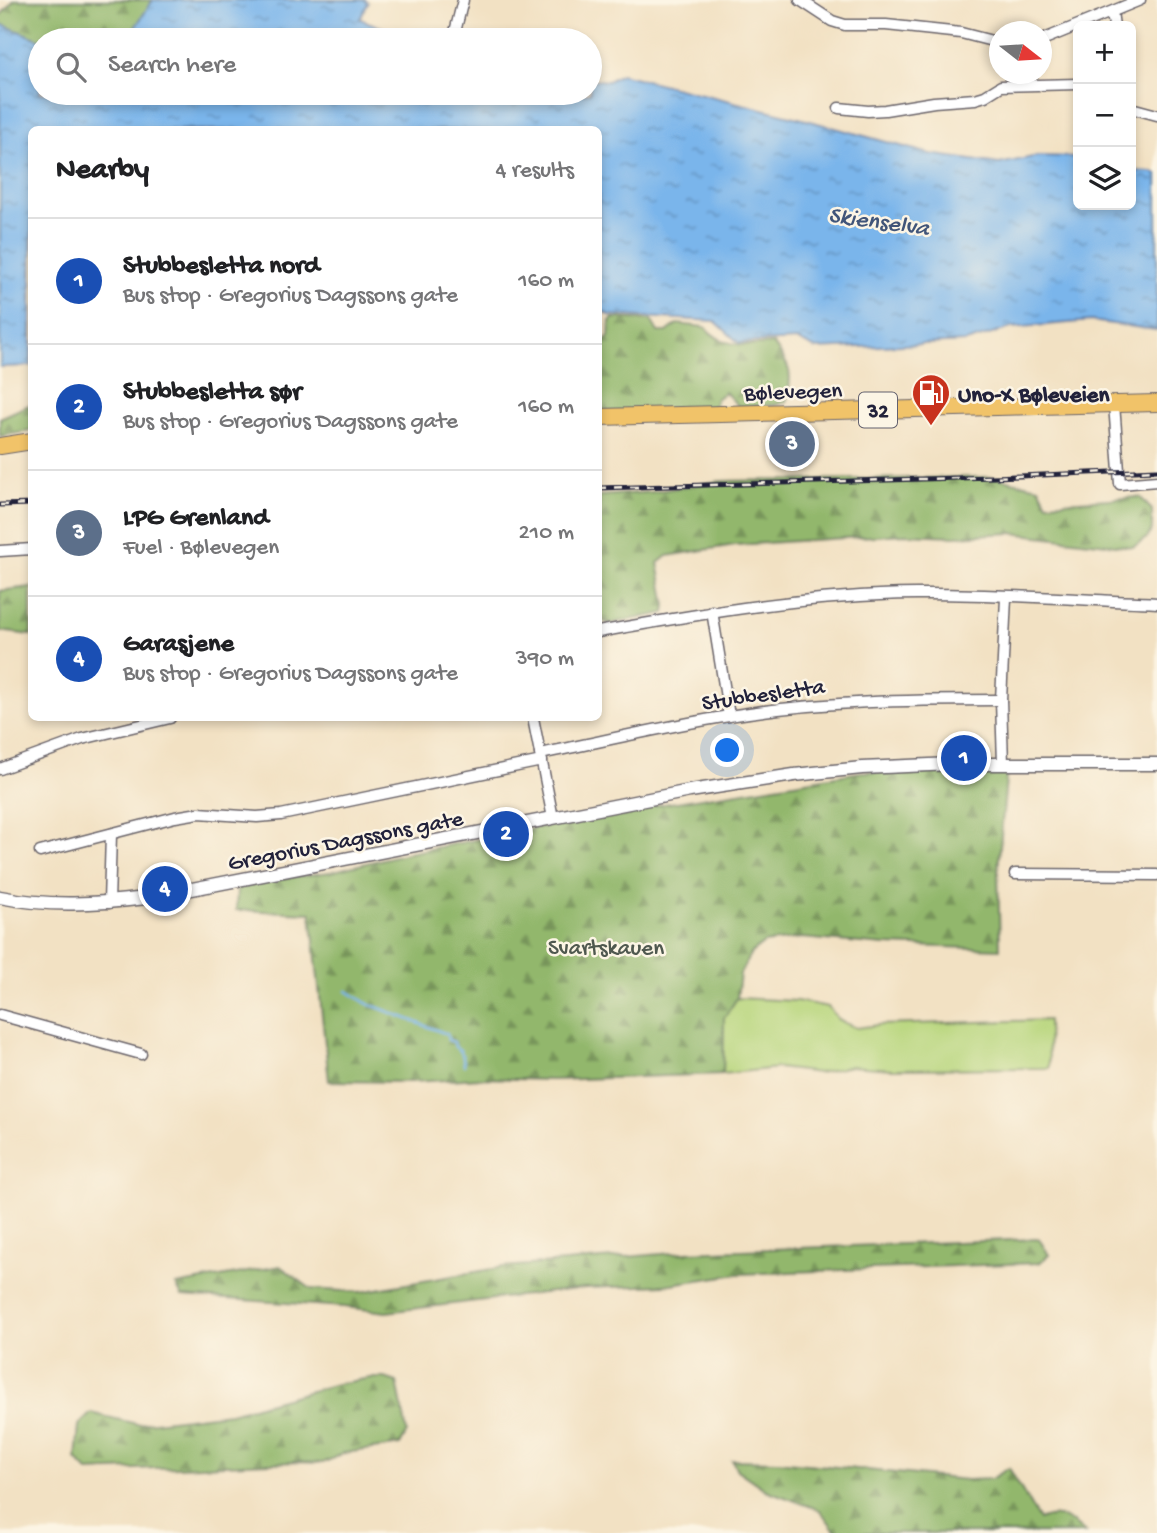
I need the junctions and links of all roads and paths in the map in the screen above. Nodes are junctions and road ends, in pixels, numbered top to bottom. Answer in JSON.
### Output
{"nodes":[{"id":1,"x":463,"y":0,"type":"edge"},
{"id":2,"x":800,"y":0,"type":"edge"},
{"id":3,"x":1140,"y":0,"type":"edge"},
{"id":4,"x":1112,"y":12,"type":"junction"},
{"id":5,"x":1113,"y":21,"type":"edge"},
{"id":6,"x":456,"y":28,"type":"edge"},
{"id":7,"x":1052,"y":36,"type":"edge"},
{"id":8,"x":989,"y":40,"type":"edge"},
{"id":9,"x":1073,"y":84,"type":"edge"},
{"id":10,"x":1001,"y":86,"type":"joint"},
{"id":11,"x":839,"y":108,"type":"dead end"},
{"id":12,"x":1136,"y":109,"type":"edge"},
{"id":13,"x":1157,"y":115,"type":"edge"},
{"id":14,"x":1157,"y":403,"type":"edge"},
{"id":15,"x":1114,"y":404,"type":"junction"},
{"id":16,"x":602,"y":418,"type":"edge"},
{"id":17,"x":28,"y":442,"type":"edge"},
{"id":18,"x":0,"y":446,"type":"edge"},
{"id":19,"x":1157,"y":481,"type":"edge"},
{"id":20,"x":28,"y":549,"type":"edge"},
{"id":21,"x":0,"y":551,"type":"edge"},
{"id":22,"x":1006,"y":598,"type":"junction"},
{"id":23,"x":1157,"y":603,"type":"edge"},
{"id":24,"x":712,"y":611,"type":"junction"},
{"id":25,"x":602,"y":631,"type":"edge"},
{"id":26,"x":1001,"y":700,"type":"junction"},
{"id":27,"x":729,"y":716,"type":"junction"},
{"id":28,"x":157,"y":721,"type":"edge"},
{"id":29,"x":534,"y":721,"type":"edge"},
{"id":30,"x":541,"y":758,"type":"junction"},
{"id":31,"x":1003,"y":764,"type":"junction"},
{"id":32,"x":1157,"y":764,"type":"edge"},
{"id":33,"x":0,"y":769,"type":"edge"},
{"id":34,"x":553,"y":818,"type":"junction"},
{"id":35,"x":111,"y":834,"type":"junction"},
{"id":36,"x":40,"y":852,"type":"dead end"},
{"id":37,"x":1015,"y":874,"type":"dead end"},
{"id":38,"x":1157,"y":874,"type":"edge"},
{"id":39,"x":0,"y":897,"type":"edge"},
{"id":40,"x":108,"y":903,"type":"junction"},
{"id":41,"x":0,"y":1016,"type":"edge"},
{"id":42,"x":141,"y":1054,"type":"dead end"}],
"edges":[{"from":1,"to":6,"type":"street"},
{"from":2,"to":8,"type":"street"},
{"from":3,"to":4,"type":"street"},
{"from":4,"to":5,"type":"street"},
{"from":4,"to":7,"type":"street"},
{"from":9,"to":10,"type":"street"},
{"from":10,"to":11,"type":"street"},
{"from":12,"to":13,"type":"street"},
{"from":14,"to":15,"type":"main road","name":"Bølevegen","number":"32"},
{"from":15,"to":16,"type":"main road","name":"Bølevegen","number":"32"},
{"from":15,"to":19,"type":"street"},
{"from":17,"to":18,"type":"main road"},
{"from":20,"to":21,"type":"street"},
{"from":22,"to":23,"type":"street"},
{"from":22,"to":24,"type":"street"},
{"from":22,"to":26,"type":"street"},
{"from":24,"to":25,"type":"street"},
{"from":24,"to":27,"type":"street"},
{"from":26,"to":27,"type":"street","name":"Stubbesletta"},
{"from":26,"to":31,"type":"street"},
{"from":27,"to":30,"type":"street","name":"Stubbesletta"},
{"from":28,"to":33,"type":"street"},
{"from":29,"to":30,"type":"street"},
{"from":30,"to":34,"type":"street"},
{"from":30,"to":35,"type":"street","name":"Stubbesletta"},
{"from":31,"to":32,"type":"street","name":"Gregorius Dagssons gate"},
{"from":31,"to":34,"type":"street","name":"Gregorius Dagssons gate"},
{"from":34,"to":40,"type":"street","name":"Gregorius Dagssons gate"},
{"from":35,"to":36,"type":"street","name":"Stubbesletta"},
{"from":35,"to":40,"type":"street"},
{"from":37,"to":38,"type":"street"},
{"from":39,"to":40,"type":"street","name":"Gregorius Dagssons gate"},
{"from":41,"to":42,"type":"street"}]}
